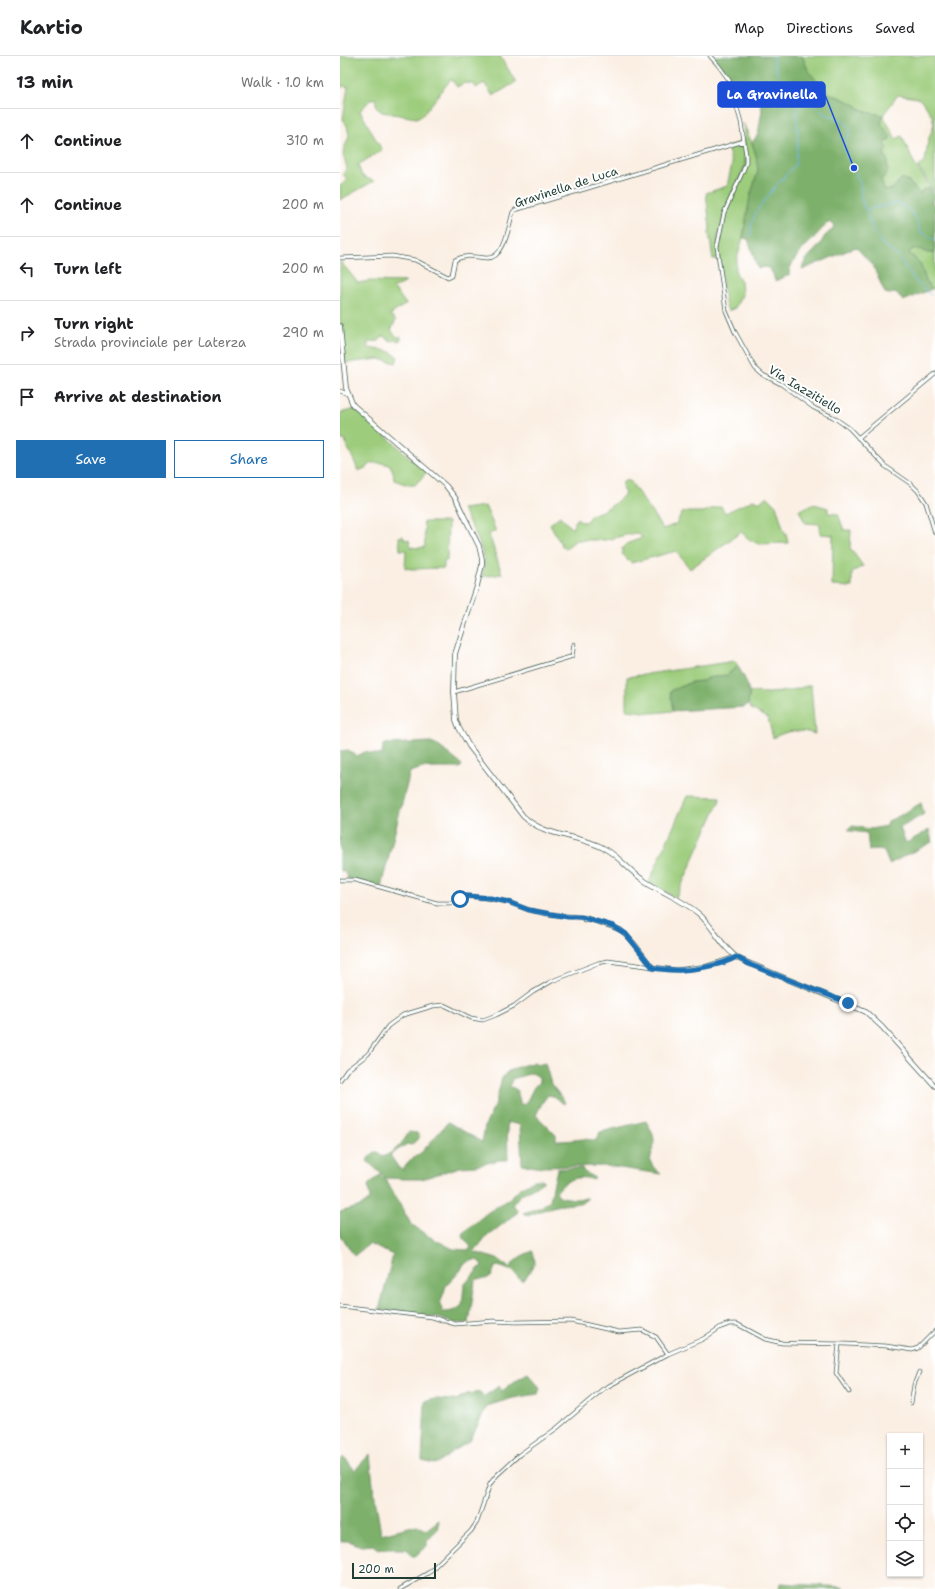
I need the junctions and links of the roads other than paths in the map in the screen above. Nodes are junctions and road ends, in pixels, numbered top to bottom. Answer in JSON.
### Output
{"nodes":[{"id":1,"x":710,"y":56,"type":"edge"},
{"id":2,"x":744,"y":141,"type":"junction"},
{"id":3,"x":340,"y":258,"type":"edge"},
{"id":4,"x":340,"y":326,"type":"edge"},
{"id":5,"x":935,"y":374,"type":"edge"},
{"id":6,"x":340,"y":390,"type":"edge"},
{"id":7,"x":348,"y":394,"type":"junction"},
{"id":8,"x":858,"y":438,"type":"junction"},
{"id":9,"x":935,"y":533,"type":"edge"},
{"id":10,"x":574,"y":644,"type":"dead end"},
{"id":11,"x":454,"y":692,"type":"junction"},
{"id":12,"x":340,"y":880,"type":"edge"},
{"id":13,"x":736,"y":957,"type":"junction"},
{"id":14,"x":653,"y":968,"type":"junction"},
{"id":15,"x":340,"y":1080,"type":"edge"},
{"id":16,"x":935,"y":1086,"type":"edge"},
{"id":17,"x":340,"y":1306,"type":"edge"},
{"id":18,"x":935,"y":1331,"type":"edge"},
{"id":19,"x":839,"y":1344,"type":"junction"},
{"id":20,"x":668,"y":1354,"type":"junction"},
{"id":21,"x":919,"y":1372,"type":"dead end"},
{"id":22,"x":849,"y":1392,"type":"dead end"},
{"id":23,"x":911,"y":1403,"type":"dead end"},
{"id":24,"x":401,"y":1589,"type":"edge"}],
"edges":[{"from":1,"to":2,"type":"street","name":"Via Iazzitiello"},
{"from":2,"to":3,"type":"street","name":"Gravinella de Luca"},
{"from":2,"to":8,"type":"street","name":"Via Iazzitiello"},
{"from":4,"to":7,"type":"main road"},
{"from":5,"to":8,"type":"street"},
{"from":6,"to":7,"type":"street"},
{"from":7,"to":11,"type":"main road"},
{"from":8,"to":9,"type":"street","name":"Via Iazzitiello"},
{"from":10,"to":11,"type":"street"},
{"from":11,"to":13,"type":"main road"},
{"from":12,"to":14,"type":"street"},
{"from":13,"to":14,"type":"street"},
{"from":13,"to":16,"type":"main road"},
{"from":14,"to":15,"type":"street"},
{"from":17,"to":20,"type":"street"},
{"from":18,"to":19,"type":"street"},
{"from":19,"to":20,"type":"street"},
{"from":19,"to":22,"type":"street"},
{"from":20,"to":24,"type":"street"},
{"from":21,"to":23,"type":"street"}]}
